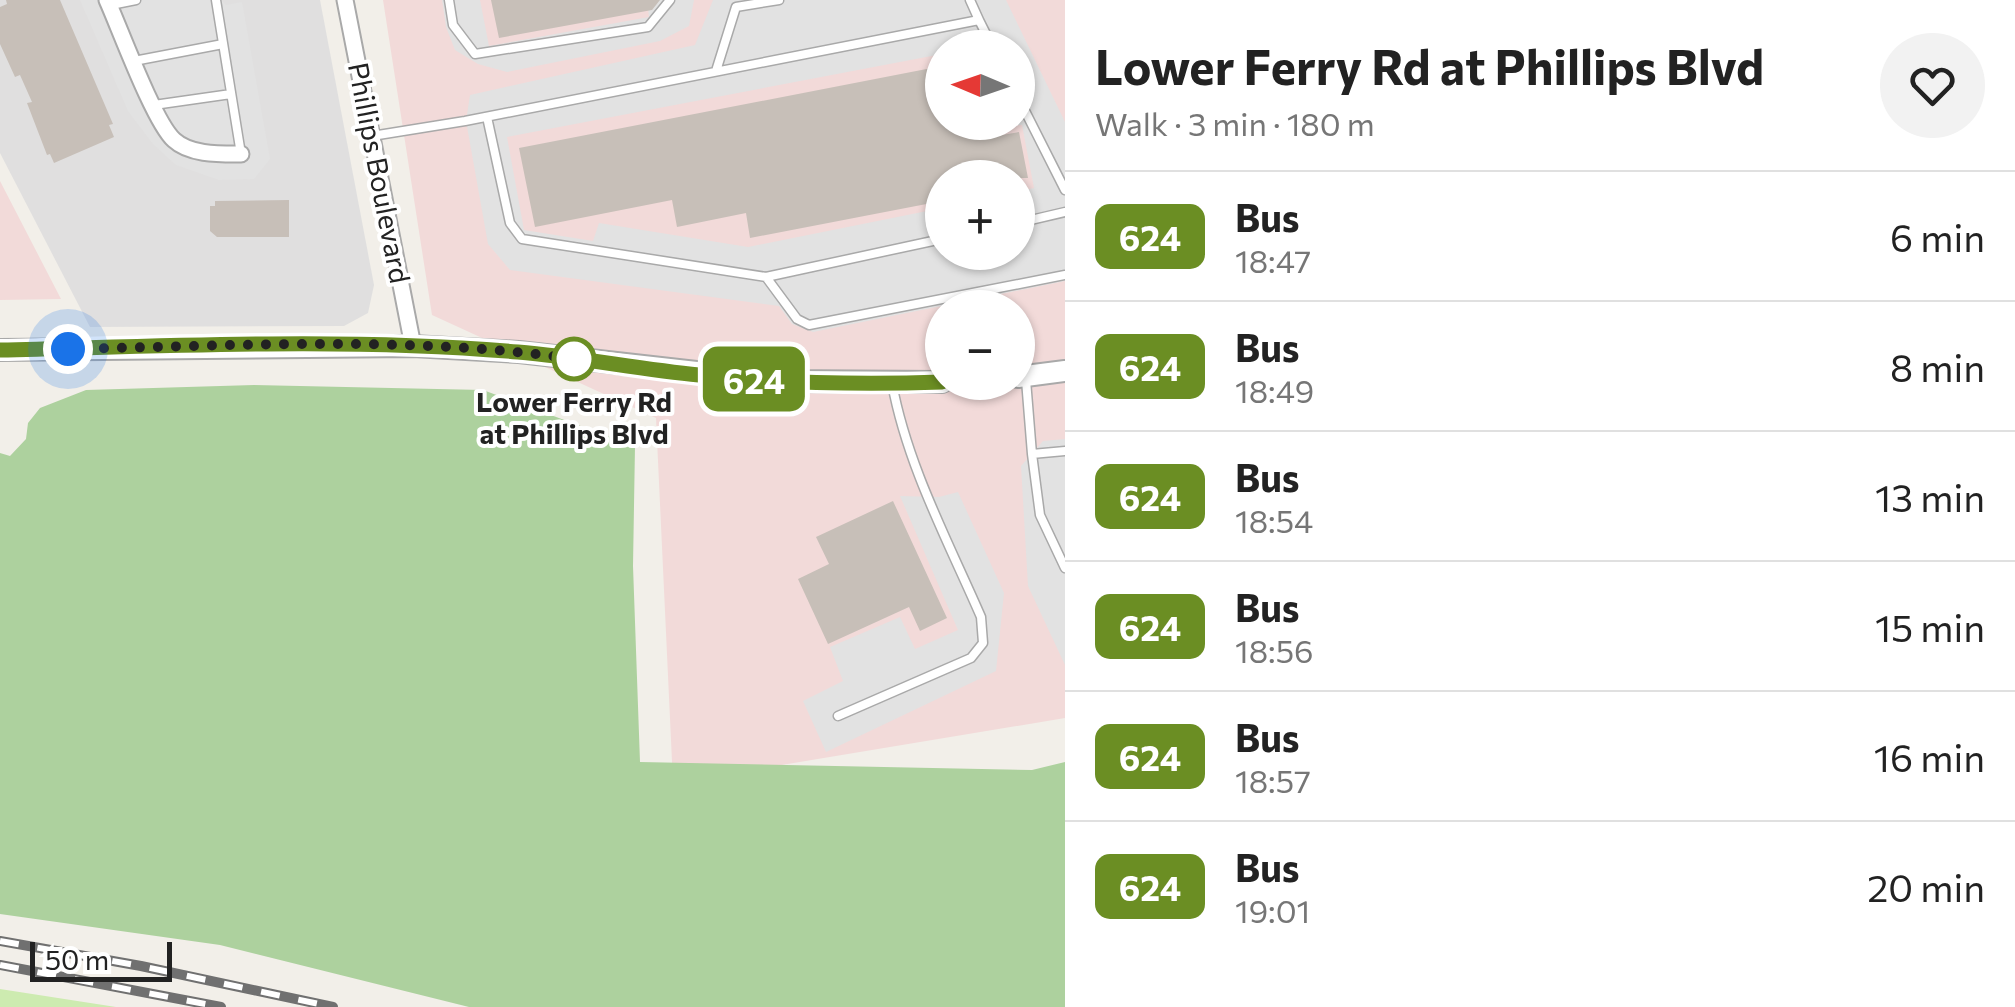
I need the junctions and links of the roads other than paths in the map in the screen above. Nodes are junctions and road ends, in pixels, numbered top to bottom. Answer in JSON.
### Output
{"nodes":[{"id":1,"x":136,"y":0,"type":"edge"},
{"id":2,"x":216,"y":0,"type":"edge"},
{"id":3,"x":345,"y":0,"type":"edge"},
{"id":4,"x":449,"y":0,"type":"edge"},
{"id":5,"x":670,"y":0,"type":"edge"},
{"id":6,"x":779,"y":0,"type":"edge"},
{"id":7,"x":970,"y":0,"type":"edge"},
{"id":8,"x":108,"y":3,"type":"edge"},
{"id":9,"x":979,"y":20,"type":"junction"},
{"id":10,"x":984,"y":30,"type":"edge"},
{"id":11,"x":223,"y":44,"type":"junction"},
{"id":12,"x":134,"y":61,"type":"junction"},
{"id":13,"x":716,"y":71,"type":"junction"},
{"id":14,"x":231,"y":94,"type":"junction"},
{"id":15,"x":154,"y":105,"type":"junction"},
{"id":16,"x":487,"y":117,"type":"junction"},
{"id":17,"x":1035,"y":131,"type":"edge"},
{"id":18,"x":372,"y":136,"type":"junction"},
{"id":19,"x":241,"y":154,"type":"joint"},
{"id":20,"x":1065,"y":190,"type":"edge"},
{"id":21,"x":1065,"y":212,"type":"edge"},
{"id":22,"x":1035,"y":219,"type":"edge"},
{"id":23,"x":925,"y":243,"type":"edge"},
{"id":24,"x":1065,"y":275,"type":"edge"},
{"id":25,"x":766,"y":277,"type":"junction"},
{"id":26,"x":413,"y":346,"type":"junction"},
{"id":27,"x":0,"y":350,"type":"edge"},
{"id":28,"x":1065,"y":370,"type":"edge"},
{"id":29,"x":1035,"y":374,"type":"edge"},
{"id":30,"x":925,"y":382,"type":"edge"},
{"id":31,"x":892,"y":383,"type":"junction"},
{"id":32,"x":1025,"y":400,"type":"edge"},
{"id":33,"x":1065,"y":451,"type":"edge"},
{"id":34,"x":1032,"y":454,"type":"junction"},
{"id":35,"x":1065,"y":568,"type":"edge"},
{"id":36,"x":838,"y":716,"type":"dead end"}],
"edges":[{"from":1,"to":8,"type":"lane"},
{"from":2,"to":11,"type":"lane"},
{"from":3,"to":18,"type":"street","name":"Phillips Boulevard"},
{"from":4,"to":5,"type":"lane"},
{"from":6,"to":13,"type":"lane"},
{"from":7,"to":9,"type":"lane"},
{"from":8,"to":12,"type":"street"},
{"from":9,"to":10,"type":"lane"},
{"from":9,"to":13,"type":"lane"},
{"from":11,"to":12,"type":"lane"},
{"from":11,"to":14,"type":"lane"},
{"from":12,"to":15,"type":"street"},
{"from":13,"to":16,"type":"lane"},
{"from":14,"to":15,"type":"lane"},
{"from":14,"to":19,"type":"lane"},
{"from":15,"to":19,"type":"street"},
{"from":16,"to":18,"type":"lane"},
{"from":16,"to":25,"type":"lane"},
{"from":17,"to":20,"type":"lane"},
{"from":18,"to":26,"type":"street","name":"Phillips Boulevard"},
{"from":21,"to":22,"type":"lane"},
{"from":23,"to":25,"type":"lane"},
{"from":24,"to":25,"type":"lane"},
{"from":26,"to":27,"type":"street"},
{"from":26,"to":31,"type":"street"},
{"from":28,"to":29,"type":"street"},
{"from":30,"to":31,"type":"street"},
{"from":31,"to":36,"type":"lane"},
{"from":32,"to":34,"type":"lane"},
{"from":33,"to":34,"type":"lane"},
{"from":34,"to":35,"type":"lane"}]}
